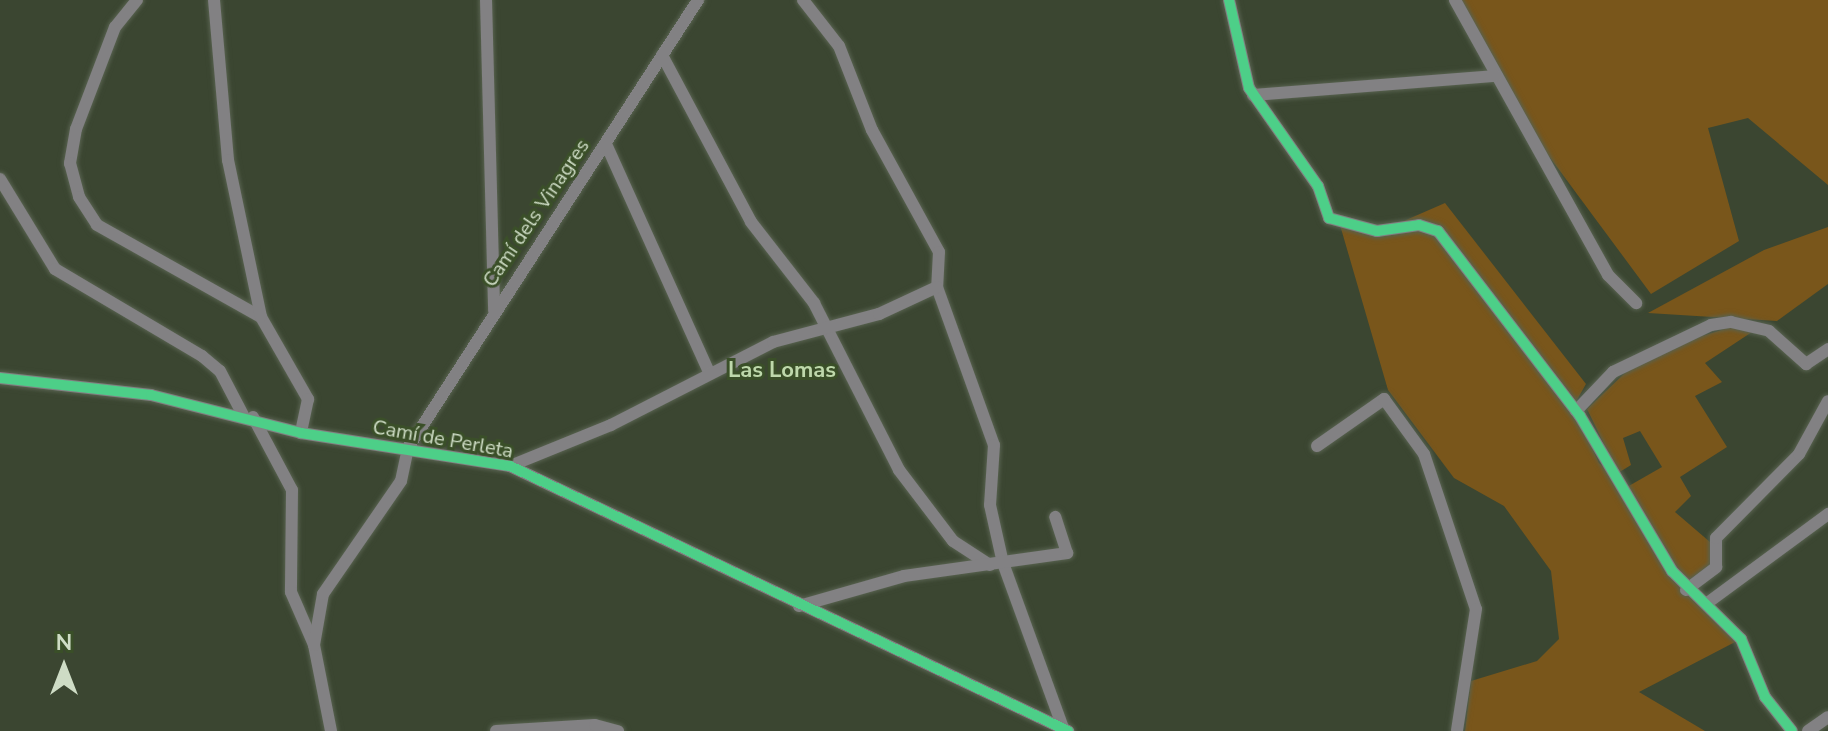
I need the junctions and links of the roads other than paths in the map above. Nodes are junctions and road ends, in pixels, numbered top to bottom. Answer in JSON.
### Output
{"nodes":[{"id":1,"x":137,"y":0,"type":"edge"},
{"id":2,"x":214,"y":0,"type":"edge"},
{"id":3,"x":486,"y":0,"type":"edge"},
{"id":4,"x":698,"y":0,"type":"edge"},
{"id":5,"x":803,"y":0,"type":"edge"},
{"id":6,"x":1229,"y":0,"type":"edge"},
{"id":7,"x":1455,"y":0,"type":"edge"},
{"id":8,"x":662,"y":55,"type":"junction"},
{"id":9,"x":1496,"y":76,"type":"junction"},
{"id":10,"x":1253,"y":95,"type":"junction"},
{"id":11,"x":606,"y":144,"type":"junction"},
{"id":12,"x":0,"y":179,"type":"edge"},
{"id":13,"x":937,"y":287,"type":"junction"},
{"id":14,"x":1636,"y":303,"type":"dead end"},
{"id":15,"x":494,"y":311,"type":"junction"},
{"id":16,"x":261,"y":317,"type":"junction"},
{"id":17,"x":827,"y":327,"type":"junction"},
{"id":18,"x":1828,"y":349,"type":"edge"},
{"id":19,"x":709,"y":372,"type":"junction"},
{"id":20,"x":0,"y":378,"type":"edge"},
{"id":21,"x":1828,"y":401,"type":"edge"},
{"id":22,"x":1576,"y":411,"type":"junction"},
{"id":23,"x":248,"y":416,"type":"junction"},
{"id":24,"x":301,"y":433,"type":"junction"},
{"id":25,"x":1317,"y":446,"type":"dead end"},
{"id":26,"x":408,"y":448,"type":"junction"},
{"id":27,"x":510,"y":466,"type":"junction"},
{"id":28,"x":1828,"y":514,"type":"edge"},
{"id":29,"x":1055,"y":517,"type":"dead end"},
{"id":30,"x":996,"y":564,"type":"junction"},
{"id":31,"x":1686,"y":590,"type":"junction"},
{"id":32,"x":1706,"y":604,"type":"junction"},
{"id":33,"x":799,"y":606,"type":"junction"},
{"id":34,"x":314,"y":645,"type":"junction"},
{"id":35,"x":1828,"y":717,"type":"edge"},
{"id":36,"x":1065,"y":730,"type":"edge"},
{"id":37,"x":331,"y":731,"type":"edge"},
{"id":38,"x":496,"y":731,"type":"edge"},
{"id":39,"x":618,"y":731,"type":"edge"},
{"id":40,"x":1457,"y":731,"type":"edge"},
{"id":41,"x":1792,"y":731,"type":"edge"},
{"id":42,"x":1808,"y":731,"type":"edge"}],
"edges":[{"from":1,"to":16,"type":"street"},
{"from":2,"to":16,"type":"street"},
{"from":3,"to":15,"type":"street"},
{"from":4,"to":8,"type":"street","name":"Camí dels Vinagres"},
{"from":5,"to":13,"type":"street"},
{"from":6,"to":10,"type":"street"},
{"from":7,"to":9,"type":"street"},
{"from":8,"to":11,"type":"street","name":"Camí dels Vinagres"},
{"from":8,"to":17,"type":"street"},
{"from":9,"to":10,"type":"street"},
{"from":9,"to":14,"type":"street"},
{"from":10,"to":22,"type":"street"},
{"from":11,"to":15,"type":"street","name":"Camí dels Vinagres"},
{"from":11,"to":19,"type":"street"},
{"from":12,"to":23,"type":"street"},
{"from":13,"to":17,"type":"street"},
{"from":13,"to":30,"type":"street"},
{"from":15,"to":26,"type":"street","name":"Camí dels Vinagres"},
{"from":16,"to":24,"type":"street"},
{"from":17,"to":19,"type":"street"},
{"from":17,"to":30,"type":"street"},
{"from":18,"to":22,"type":"street"},
{"from":19,"to":27,"type":"street"},
{"from":20,"to":23,"type":"street","name":"Camí de Perleta"},
{"from":21,"to":31,"type":"street"},
{"from":22,"to":31,"type":"street"},
{"from":23,"to":24,"type":"street","name":"Camí de Perleta"},
{"from":23,"to":34,"type":"street"},
{"from":24,"to":26,"type":"street","name":"Camí de Perleta"},
{"from":25,"to":40,"type":"street"},
{"from":26,"to":27,"type":"street","name":"Camí de Perleta"},
{"from":26,"to":34,"type":"street","name":"Camí dels Vinagres"},
{"from":27,"to":33,"type":"street","name":"Camí de Perleta"},
{"from":28,"to":32,"type":"street"},
{"from":29,"to":30,"type":"street"},
{"from":30,"to":33,"type":"street"},
{"from":30,"to":36,"type":"street"},
{"from":31,"to":32,"type":"street"},
{"from":32,"to":41,"type":"street"},
{"from":33,"to":36,"type":"street","name":"Camí de Perleta"},
{"from":34,"to":37,"type":"street"},
{"from":35,"to":42,"type":"street"},
{"from":38,"to":39,"type":"street"}]}
